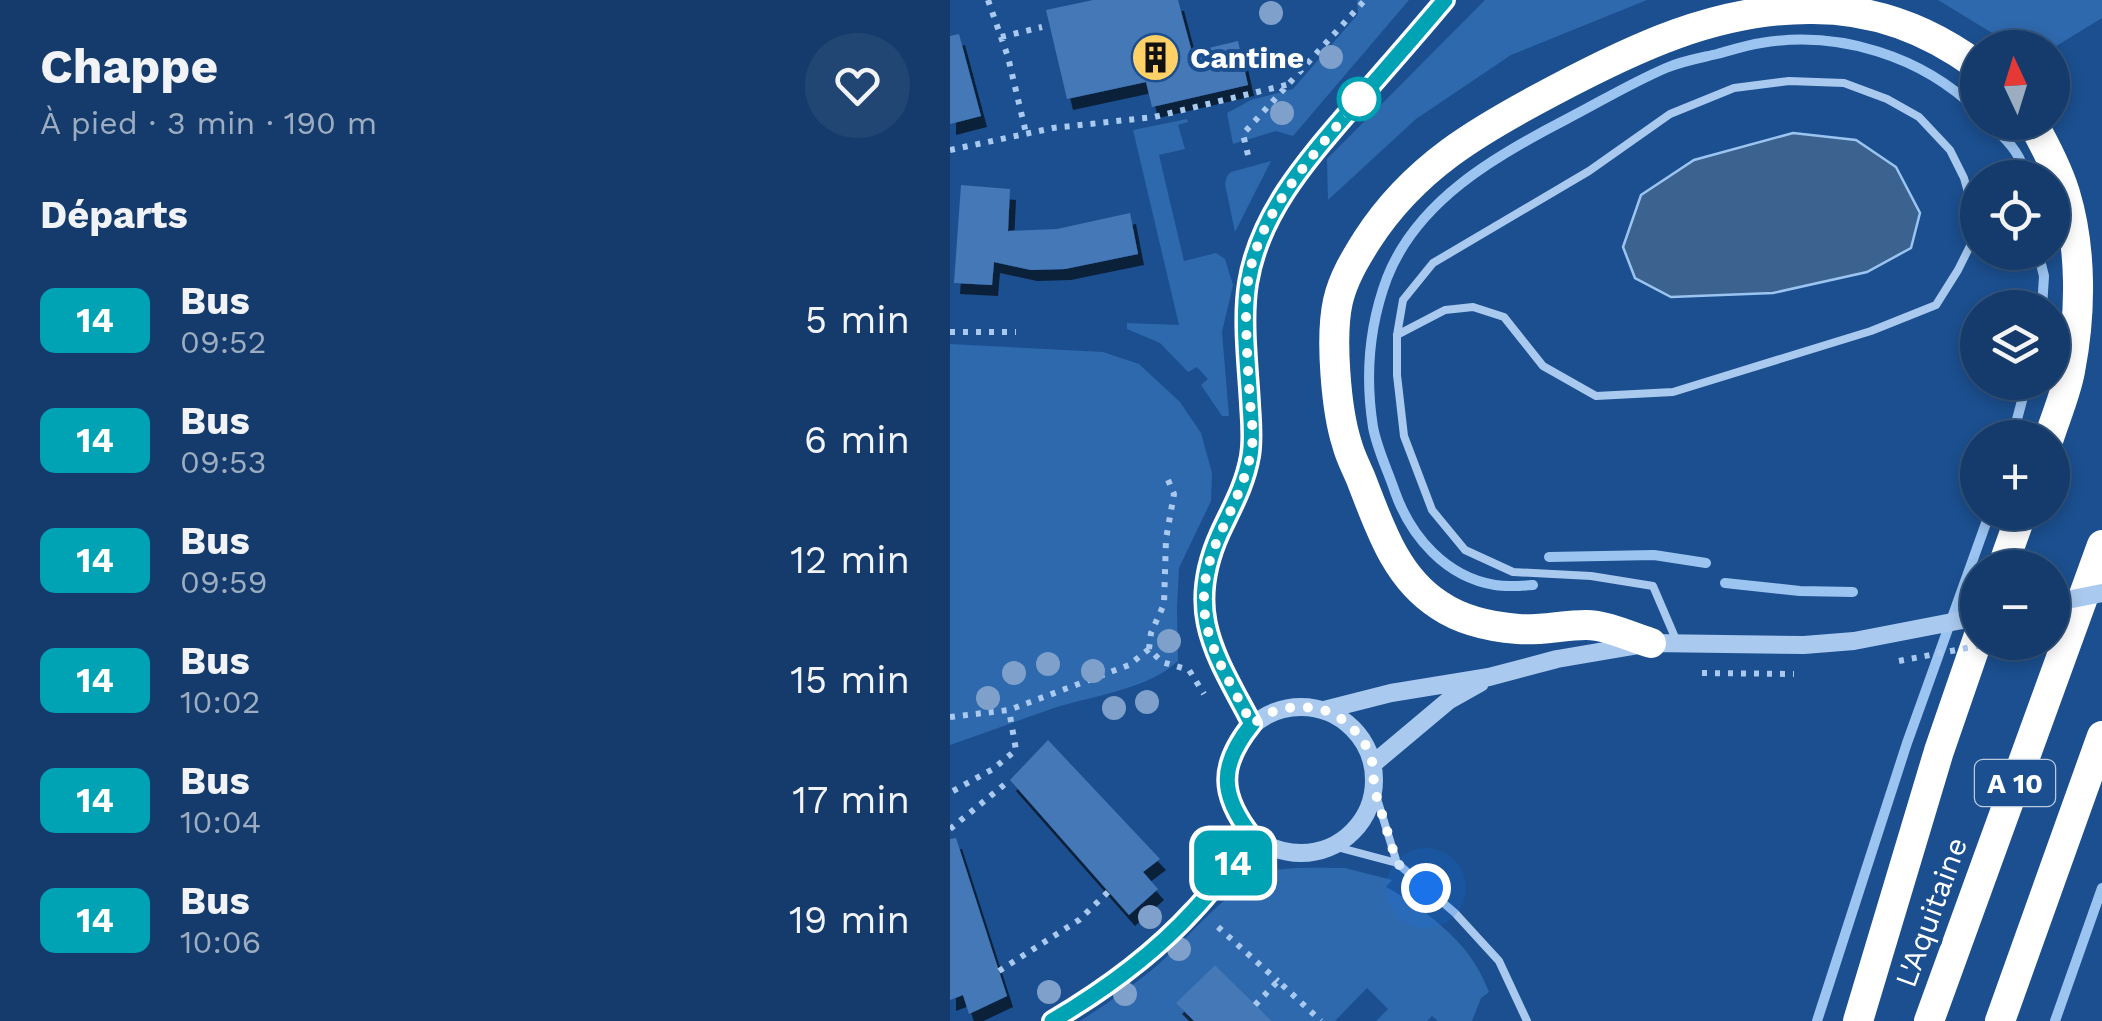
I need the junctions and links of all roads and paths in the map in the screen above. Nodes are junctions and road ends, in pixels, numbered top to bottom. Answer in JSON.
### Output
{"nodes":[{"id":1,"x":988,"y":0,"type":"edge"},
{"id":2,"x":1365,"y":0,"type":"edge"},
{"id":3,"x":1445,"y":0,"type":"edge"},
{"id":4,"x":1042,"y":28,"type":"dead end"},
{"id":5,"x":1001,"y":38,"type":"junction"},
{"id":6,"x":1960,"y":53,"type":"edge"},
{"id":7,"x":1290,"y":84,"type":"junction"},
{"id":8,"x":1026,"y":134,"type":"junction"},
{"id":9,"x":2042,"y":140,"type":"edge"},
{"id":10,"x":950,"y":150,"type":"edge"},
{"id":11,"x":1248,"y":156,"type":"dead end"},
{"id":12,"x":1960,"y":170,"type":"edge"},
{"id":13,"x":1960,"y":266,"type":"edge"},
{"id":14,"x":950,"y":332,"type":"edge"},
{"id":15,"x":1016,"y":332,"type":"dead end"},
{"id":16,"x":1397,"y":335,"type":"junction"},
{"id":17,"x":2054,"y":420,"type":"edge"},
{"id":18,"x":1168,"y":480,"type":"dead end"},
{"id":19,"x":2102,"y":546,"type":"edge"},
{"id":20,"x":2102,"y":593,"type":"edge"},
{"id":21,"x":2070,"y":599,"type":"edge"},
{"id":22,"x":1960,"y":620,"type":"edge"},
{"id":23,"x":1664,"y":642,"type":"junction"},
{"id":24,"x":1148,"y":649,"type":"junction"},
{"id":25,"x":1960,"y":650,"type":"edge"},
{"id":26,"x":1971,"y":660,"type":"edge"},
{"id":27,"x":1881,"y":664,"type":"dead end"},
{"id":28,"x":1692,"y":673,"type":"dead end"},
{"id":29,"x":1797,"y":674,"type":"dead end"},
{"id":30,"x":1489,"y":677,"type":"junction"},
{"id":31,"x":1204,"y":694,"type":"dead end"},
{"id":32,"x":1009,"y":710,"type":"junction"},
{"id":33,"x":1324,"y":710,"type":"junction"},
{"id":34,"x":950,"y":717,"type":"edge"},
{"id":35,"x":1252,"y":724,"type":"junction"},
{"id":36,"x":2102,"y":736,"type":"edge"},
{"id":37,"x":1373,"y":764,"type":"junction"},
{"id":38,"x":1010,"y":780,"type":"dead end"},
{"id":39,"x":1374,"y":788,"type":"junction"},
{"id":40,"x":953,"y":791,"type":"dead end"},
{"id":41,"x":950,"y":829,"type":"edge"},
{"id":42,"x":1252,"y":836,"type":"junction"},
{"id":43,"x":1333,"y":846,"type":"junction"},
{"id":44,"x":1397,"y":863,"type":"junction"},
{"id":45,"x":1108,"y":892,"type":"dead end"},
{"id":46,"x":1218,"y":927,"type":"dead end"},
{"id":47,"x":999,"y":970,"type":"dead end"},
{"id":48,"x":1278,"y":981,"type":"junction"},
{"id":49,"x":1255,"y":1004,"type":"dead end"},
{"id":50,"x":1052,"y":1021,"type":"edge"},
{"id":51,"x":1320,"y":1021,"type":"edge"},
{"id":52,"x":1527,"y":1021,"type":"edge"},
{"id":53,"x":1858,"y":1021,"type":"edge"},
{"id":54,"x":1929,"y":1021,"type":"edge"},
{"id":55,"x":2000,"y":1021,"type":"edge"}],
"edges":[{"from":1,"to":5,"type":"path"},
{"from":2,"to":7,"type":"path"},
{"from":3,"to":35,"type":"street"},
{"from":4,"to":5,"type":"path"},
{"from":5,"to":8,"type":"path"},
{"from":6,"to":23,"type":"highway"},
{"from":7,"to":8,"type":"path"},
{"from":7,"to":11,"type":"path"},
{"from":8,"to":10,"type":"path"},
{"from":9,"to":17,"type":"highway"},
{"from":12,"to":16,"type":"lane"},
{"from":13,"to":16,"type":"lane"},
{"from":14,"to":15,"type":"path"},
{"from":16,"to":23,"type":"lane"},
{"from":18,"to":24,"type":"path"},
{"from":19,"to":54,"type":"highway","name":"L'Aquitaine","number":"A 10"},
{"from":20,"to":21,"type":"street","bridge":true},
{"from":22,"to":23,"type":"street"},
{"from":23,"to":30,"type":"street"},
{"from":24,"to":31,"type":"path"},
{"from":24,"to":32,"type":"path"},
{"from":25,"to":27,"type":"path","bridge":true},
{"from":26,"to":53,"type":"highway"},
{"from":28,"to":29,"type":"path"},
{"from":30,"to":33,"type":"street"},
{"from":30,"to":37,"type":"street"},
{"from":32,"to":34,"type":"path"},
{"from":32,"to":40,"type":"path"},
{"from":33,"to":35,"type":"street"},
{"from":33,"to":37,"type":"street"},
{"from":35,"to":42,"type":"street"},
{"from":36,"to":55,"type":"highway","number":"A 10"},
{"from":37,"to":39,"type":"street"},
{"from":38,"to":41,"type":"path"},
{"from":39,"to":43,"type":"street"},
{"from":39,"to":44,"type":"lane"},
{"from":42,"to":43,"type":"street"},
{"from":42,"to":50,"type":"street"},
{"from":43,"to":44,"type":"lane"},
{"from":44,"to":52,"type":"lane"},
{"from":45,"to":47,"type":"path"},
{"from":46,"to":48,"type":"path"},
{"from":48,"to":49,"type":"path"},
{"from":48,"to":51,"type":"path"}]}
